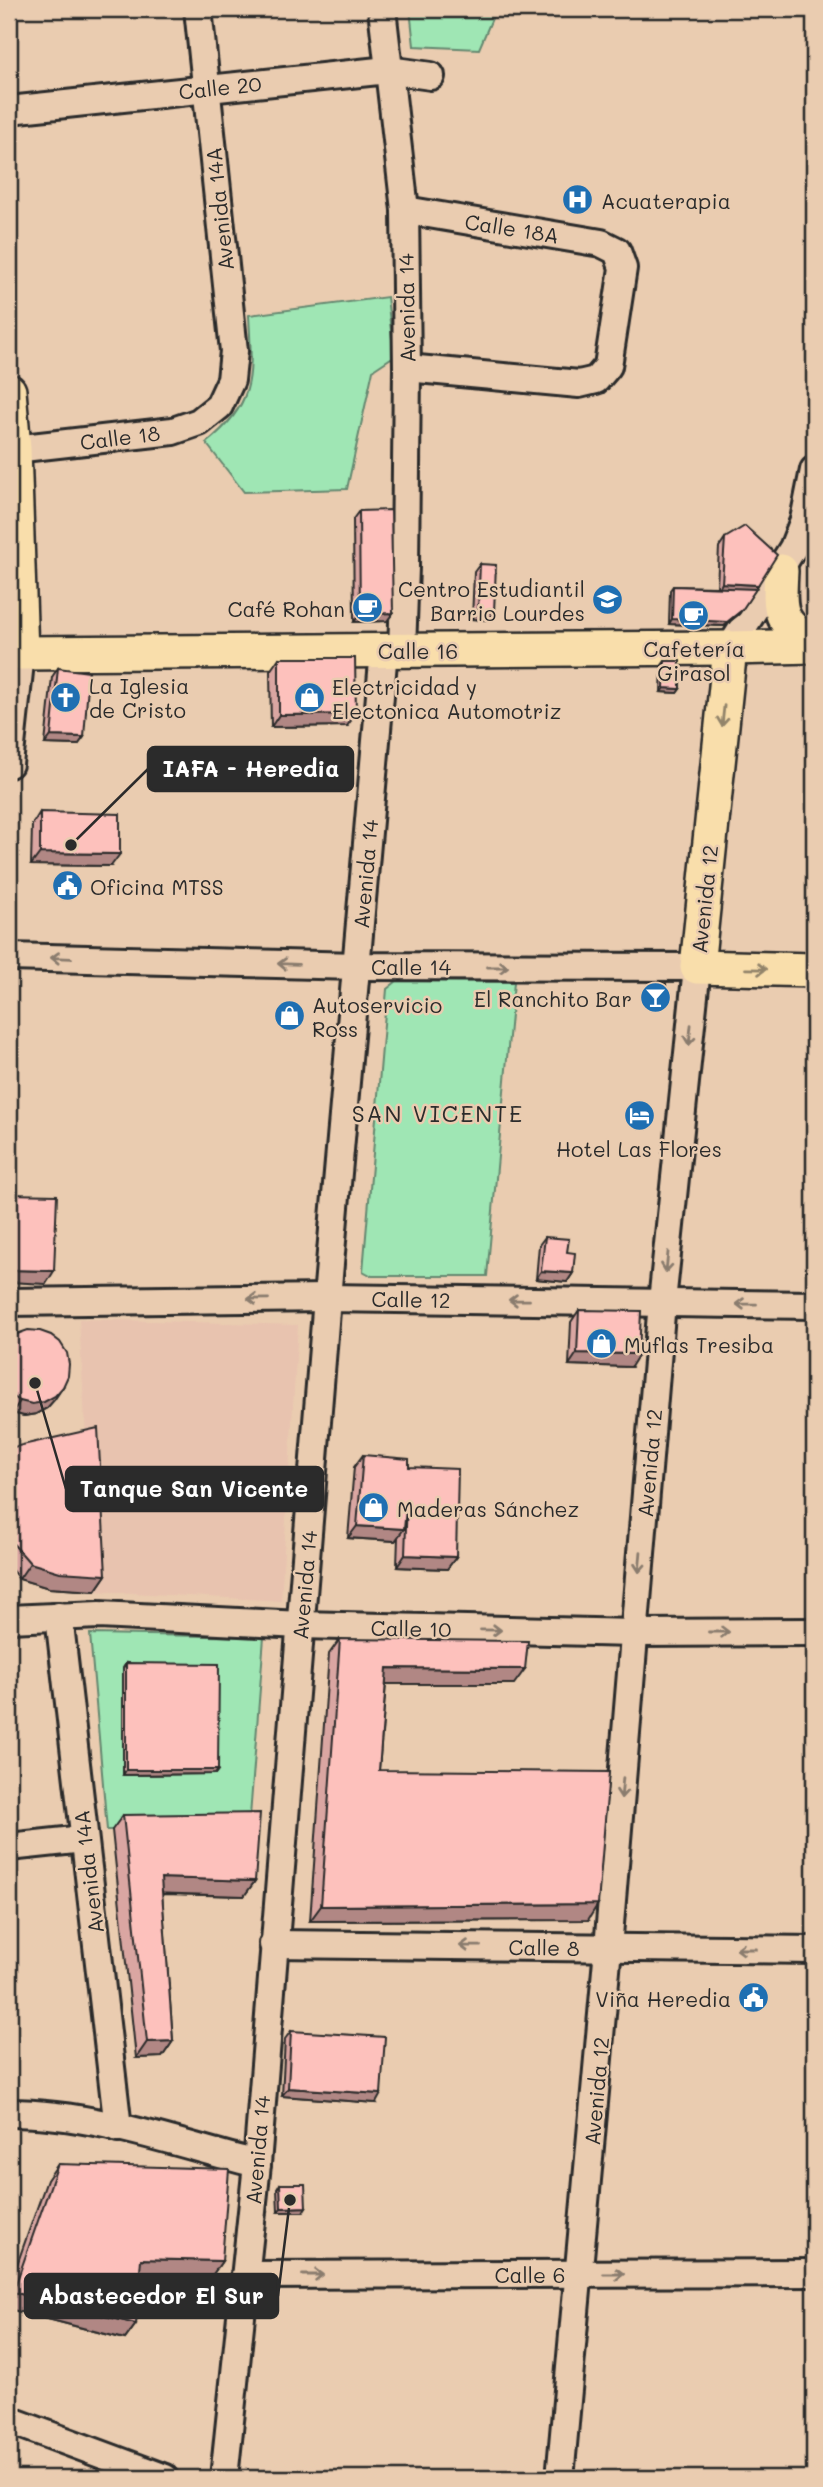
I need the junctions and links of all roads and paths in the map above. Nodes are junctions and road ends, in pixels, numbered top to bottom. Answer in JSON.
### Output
{"nodes":[{"id":1,"x":198,"y":9,"type":"edge"},
{"id":2,"x":382,"y":9,"type":"edge"},
{"id":3,"x":388,"y":70,"type":"junction"},
{"id":4,"x":431,"y":76,"type":"dead end"},
{"id":5,"x":206,"y":88,"type":"junction"},
{"id":6,"x":9,"y":110,"type":"edge"},
{"id":7,"x":405,"y":210,"type":"junction"},
{"id":8,"x":407,"y":368,"type":"junction"},
{"id":9,"x":9,"y":391,"type":"edge"},
{"id":10,"x":219,"y":406,"type":"joint"},
{"id":11,"x":14,"y":449,"type":"junction"},
{"id":12,"x":814,"y":470,"type":"edge"},
{"id":13,"x":780,"y":571,"type":"junction"},
{"id":14,"x":814,"y":644,"type":"edge"},
{"id":15,"x":730,"y":648,"type":"junction"},
{"id":16,"x":393,"y":650,"type":"junction"},
{"id":17,"x":21,"y":653,"type":"junction"},
{"id":18,"x":9,"y":764,"type":"edge"},
{"id":19,"x":9,"y":957,"type":"edge"},
{"id":20,"x":356,"y":966,"type":"junction"},
{"id":21,"x":697,"y":967,"type":"junction"},
{"id":22,"x":814,"y":970,"type":"edge"},
{"id":23,"x":327,"y":1298,"type":"junction"},
{"id":24,"x":9,"y":1303,"type":"edge"},
{"id":25,"x":662,"y":1303,"type":"junction"},
{"id":26,"x":814,"y":1305,"type":"edge"},
{"id":27,"x":12,"y":1614,"type":"edge"},
{"id":28,"x":59,"y":1616,"type":"junction"},
{"id":29,"x":301,"y":1625,"type":"junction"},
{"id":30,"x":814,"y":1632,"type":"edge"},
{"id":31,"x":634,"y":1633,"type":"junction"},
{"id":32,"x":84,"y":1839,"type":"junction"},
{"id":33,"x":9,"y":1847,"type":"edge"},
{"id":34,"x":273,"y":1944,"type":"junction"},
{"id":35,"x":608,"y":1948,"type":"junction"},
{"id":36,"x":814,"y":1950,"type":"edge"},
{"id":37,"x":9,"y":2113,"type":"edge"},
{"id":38,"x":118,"y":2128,"type":"junction"},
{"id":39,"x":257,"y":2164,"type":"junction"},
{"id":40,"x":814,"y":2273,"type":"edge"},
{"id":41,"x":579,"y":2274,"type":"junction"},
{"id":42,"x":245,"y":2276,"type":"junction"},
{"id":43,"x":9,"y":2420,"type":"edge"},
{"id":44,"x":165,"y":2478,"type":"edge"},
{"id":45,"x":224,"y":2478,"type":"edge"},
{"id":46,"x":560,"y":2478,"type":"edge"}],
"edges":[{"from":1,"to":5,"type":"street","name":"Avenida 14A"},
{"from":2,"to":3,"type":"street","name":"Avenida 14"},
{"from":3,"to":4,"type":"street","name":"Calle 20"},
{"from":3,"to":5,"type":"street","name":"Calle 20"},
{"from":3,"to":7,"type":"street","name":"Avenida 14"},
{"from":5,"to":6,"type":"street","name":"Calle 20"},
{"from":5,"to":10,"type":"street","name":"Avenida 14A"},
{"from":7,"to":8,"type":"street","name":"Avenida 14"},
{"from":7,"to":8,"type":"street","name":"Calle 18A"},
{"from":8,"to":16,"type":"street","name":"Avenida 14"},
{"from":9,"to":11,"type":"main road"},
{"from":10,"to":11,"type":"street","name":"Calle 18"},
{"from":11,"to":17,"type":"main road"},
{"from":12,"to":13,"type":"street","name":"Avenida 12"},
{"from":13,"to":14,"type":"main road"},
{"from":13,"to":15,"type":"street","name":"Avenida 12"},
{"from":14,"to":15,"type":"main road","name":"Calle 16"},
{"from":15,"to":16,"type":"main road","name":"Calle 16"},
{"from":15,"to":21,"type":"main road","name":"Avenida 12","one_way":true},
{"from":16,"to":17,"type":"main road","name":"Calle 16"},
{"from":16,"to":20,"type":"street","name":"Avenida 14"},
{"from":17,"to":18,"type":"street"},
{"from":20,"to":19,"type":"street","name":"Calle 14","one_way":true},
{"from":20,"to":21,"type":"street","name":"Calle 14","one_way":true},
{"from":20,"to":23,"type":"street","name":"Avenida 14"},
{"from":21,"to":22,"type":"main road","name":"Calle 14","one_way":true},
{"from":21,"to":25,"type":"street","name":"Avenida 12","one_way":true},
{"from":23,"to":24,"type":"street","name":"Calle 12","one_way":true},
{"from":25,"to":23,"type":"street","name":"Calle 12","one_way":true},
{"from":23,"to":29,"type":"street","name":"Avenida 14"},
{"from":26,"to":25,"type":"street","name":"Calle 12","one_way":true},
{"from":25,"to":31,"type":"street","name":"Avenida 12","one_way":true},
{"from":27,"to":28,"type":"street","name":"Calle 10"},
{"from":28,"to":29,"type":"street","name":"Calle 10"},
{"from":28,"to":32,"type":"street","name":"Avenida 14A"},
{"from":29,"to":31,"type":"street","name":"Calle 10","one_way":true},
{"from":29,"to":34,"type":"street","name":"Avenida 14"},
{"from":31,"to":30,"type":"street","name":"Calle 10","one_way":true},
{"from":31,"to":35,"type":"street","name":"Avenida 12","one_way":true},
{"from":32,"to":33,"type":"street"},
{"from":32,"to":38,"type":"street","name":"Avenida 14A"},
{"from":35,"to":34,"type":"street","name":"Calle 8","one_way":true},
{"from":34,"to":39,"type":"street","name":"Avenida 14"},
{"from":36,"to":35,"type":"street","name":"Calle 8","one_way":true},
{"from":35,"to":41,"type":"street","name":"Avenida 12"},
{"from":37,"to":38,"type":"street"},
{"from":38,"to":39,"type":"street"},
{"from":39,"to":42,"type":"street","name":"Avenida 14"},
{"from":41,"to":40,"type":"street","name":"Calle 6","one_way":true},
{"from":42,"to":41,"type":"street","name":"Calle 6","one_way":true},
{"from":41,"to":46,"type":"street","name":"Avenida 12"},
{"from":42,"to":45,"type":"street","name":"Avenida 14"},
{"from":43,"to":44,"type":"street"}]}
